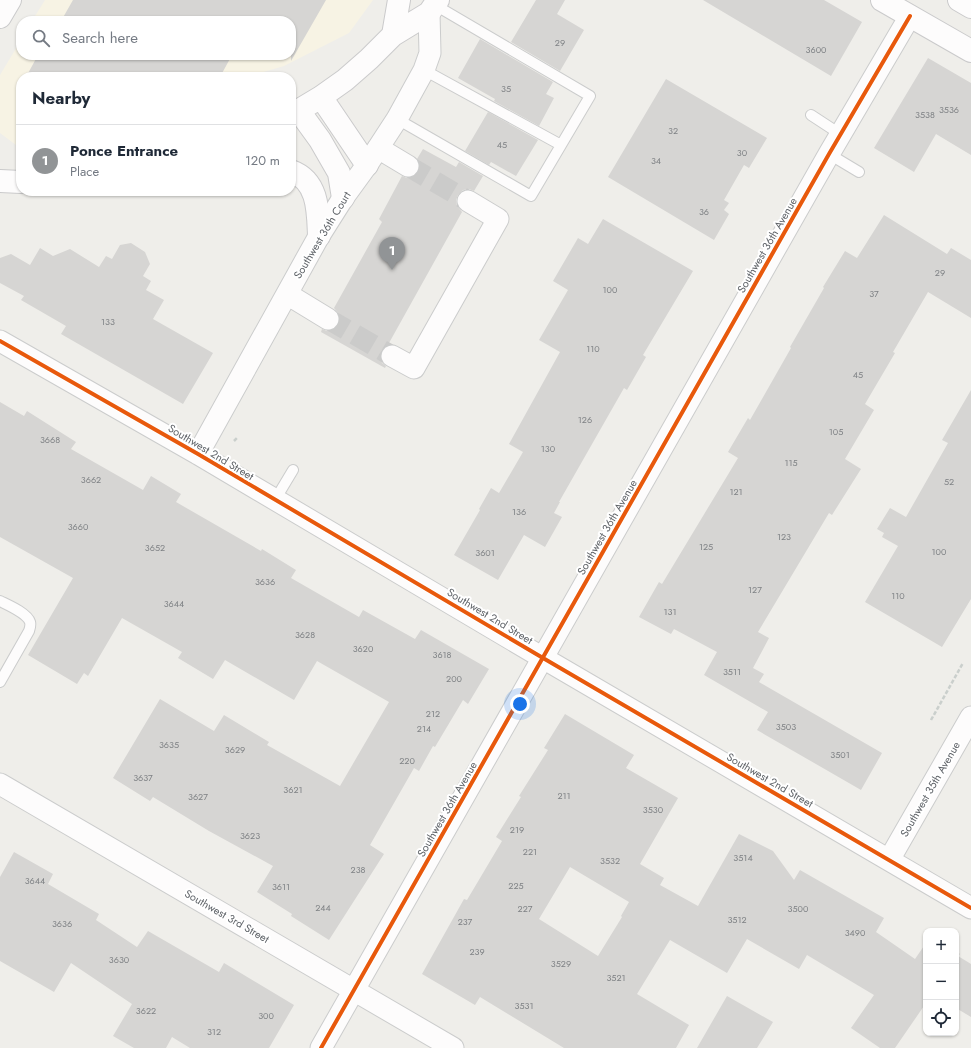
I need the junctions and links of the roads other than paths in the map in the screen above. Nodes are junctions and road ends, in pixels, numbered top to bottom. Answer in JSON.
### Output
{"nodes":[{"id":1,"x":10,"y":0,"type":"edge"},
{"id":2,"x":399,"y":0,"type":"edge"},
{"id":3,"x":882,"y":0,"type":"edge"},
{"id":4,"x":959,"y":0,"type":"edge"},
{"id":5,"x":434,"y":6,"type":"edge"},
{"id":6,"x":971,"y":7,"type":"edge"},
{"id":7,"x":910,"y":16,"type":"junction"},
{"id":8,"x":0,"y":17,"type":"edge"},
{"id":9,"x":393,"y":34,"type":"junction"},
{"id":10,"x":971,"y":51,"type":"edge"},
{"id":11,"x":424,"y":70,"type":"junction"},
{"id":12,"x":321,"y":97,"type":"junction"},
{"id":13,"x":296,"y":112,"type":"edge"},
{"id":14,"x":296,"y":114,"type":"edge"},
{"id":15,"x":810,"y":115,"type":"dead end"},
{"id":16,"x":397,"y":119,"type":"junction"},
{"id":17,"x":840,"y":134,"type":"junction"},
{"id":18,"x":561,"y":145,"type":"junction"},
{"id":19,"x":829,"y":154,"type":"junction"},
{"id":20,"x":373,"y":157,"type":"junction"},
{"id":21,"x":408,"y":166,"type":"tunnel mouth"},
{"id":22,"x":859,"y":172,"type":"dead end"},
{"id":23,"x":296,"y":173,"type":"edge"},
{"id":24,"x":343,"y":198,"type":"junction"},
{"id":25,"x":468,"y":201,"type":"tunnel mouth"},
{"id":26,"x":319,"y":236,"type":"junction"},
{"id":27,"x":287,"y":294,"type":"junction"},
{"id":28,"x":328,"y":319,"type":"tunnel mouth"},
{"id":29,"x":0,"y":341,"type":"edge"},
{"id":30,"x":392,"y":356,"type":"tunnel mouth"},
{"id":31,"x":198,"y":454,"type":"junction"},
{"id":32,"x":293,"y":470,"type":"dead end"},
{"id":33,"x":275,"y":500,"type":"junction"},
{"id":34,"x":0,"y":601,"type":"edge"},
{"id":35,"x":543,"y":658,"type":"junction"},
{"id":36,"x":0,"y":682,"type":"edge"},
{"id":37,"x":971,"y":717,"type":"edge"},
{"id":38,"x":0,"y":784,"type":"edge"},
{"id":39,"x":890,"y":860,"type":"junction"},
{"id":40,"x":971,"y":908,"type":"edge"},
{"id":41,"x":353,"y":989,"type":"junction"},
{"id":42,"x":321,"y":1048,"type":"edge"},
{"id":43,"x":453,"y":1048,"type":"edge"}],
"edges":[{"from":1,"to":8,"type":"street"},
{"from":2,"to":9,"type":"street"},
{"from":3,"to":7,"type":"street"},
{"from":4,"to":6,"type":"street"},
{"from":5,"to":9,"type":"street"},
{"from":5,"to":11,"type":"street","name":"Southwest 36th Court"},
{"from":5,"to":18,"type":"lane"},
{"from":7,"to":10,"type":"street"},
{"from":7,"to":17,"type":"street","name":"Southwest 36th Avenue"},
{"from":9,"to":12,"type":"street"},
{"from":11,"to":16,"type":"street","name":"Southwest 36th Court"},
{"from":11,"to":18,"type":"lane"},
{"from":12,"to":13,"type":"street"},
{"from":12,"to":20,"type":"street"},
{"from":14,"to":24,"type":"street"},
{"from":15,"to":17,"type":"lane"},
{"from":16,"to":18,"type":"lane"},
{"from":16,"to":20,"type":"street","name":"Southwest 36th Court"},
{"from":17,"to":19,"type":"street","name":"Southwest 36th Avenue"},
{"from":19,"to":22,"type":"lane"},
{"from":19,"to":35,"type":"street","name":"Southwest 36th Avenue"},
{"from":20,"to":21,"type":"street"},
{"from":20,"to":24,"type":"street","name":"Southwest 36th Court"},
{"from":23,"to":26,"type":"street"},
{"from":24,"to":26,"type":"street","name":"Southwest 36th Court"},
{"from":25,"to":30,"type":"street"},
{"from":26,"to":27,"type":"street","name":"Southwest 36th Court"},
{"from":27,"to":28,"type":"street"},
{"from":27,"to":31,"type":"street","name":"Southwest 36th Court"},
{"from":29,"to":31,"type":"street","name":"Southwest 2nd Street"},
{"from":31,"to":33,"type":"street","name":"Southwest 2nd Street"},
{"from":32,"to":33,"type":"lane"},
{"from":33,"to":35,"type":"street","name":"Southwest 2nd Street"},
{"from":34,"to":36,"type":"lane"},
{"from":35,"to":39,"type":"street","name":"Southwest 2nd Street"},
{"from":35,"to":41,"type":"street","name":"Southwest 36th Avenue"},
{"from":37,"to":39,"type":"street","name":"Southwest 35th Avenue"},
{"from":38,"to":41,"type":"street","name":"Southwest 3rd Street"},
{"from":39,"to":40,"type":"street","name":"Southwest 2nd Street"},
{"from":41,"to":42,"type":"street","name":"Southwest 36th Avenue"},
{"from":41,"to":43,"type":"street","name":"Southwest 3rd Street"}]}
